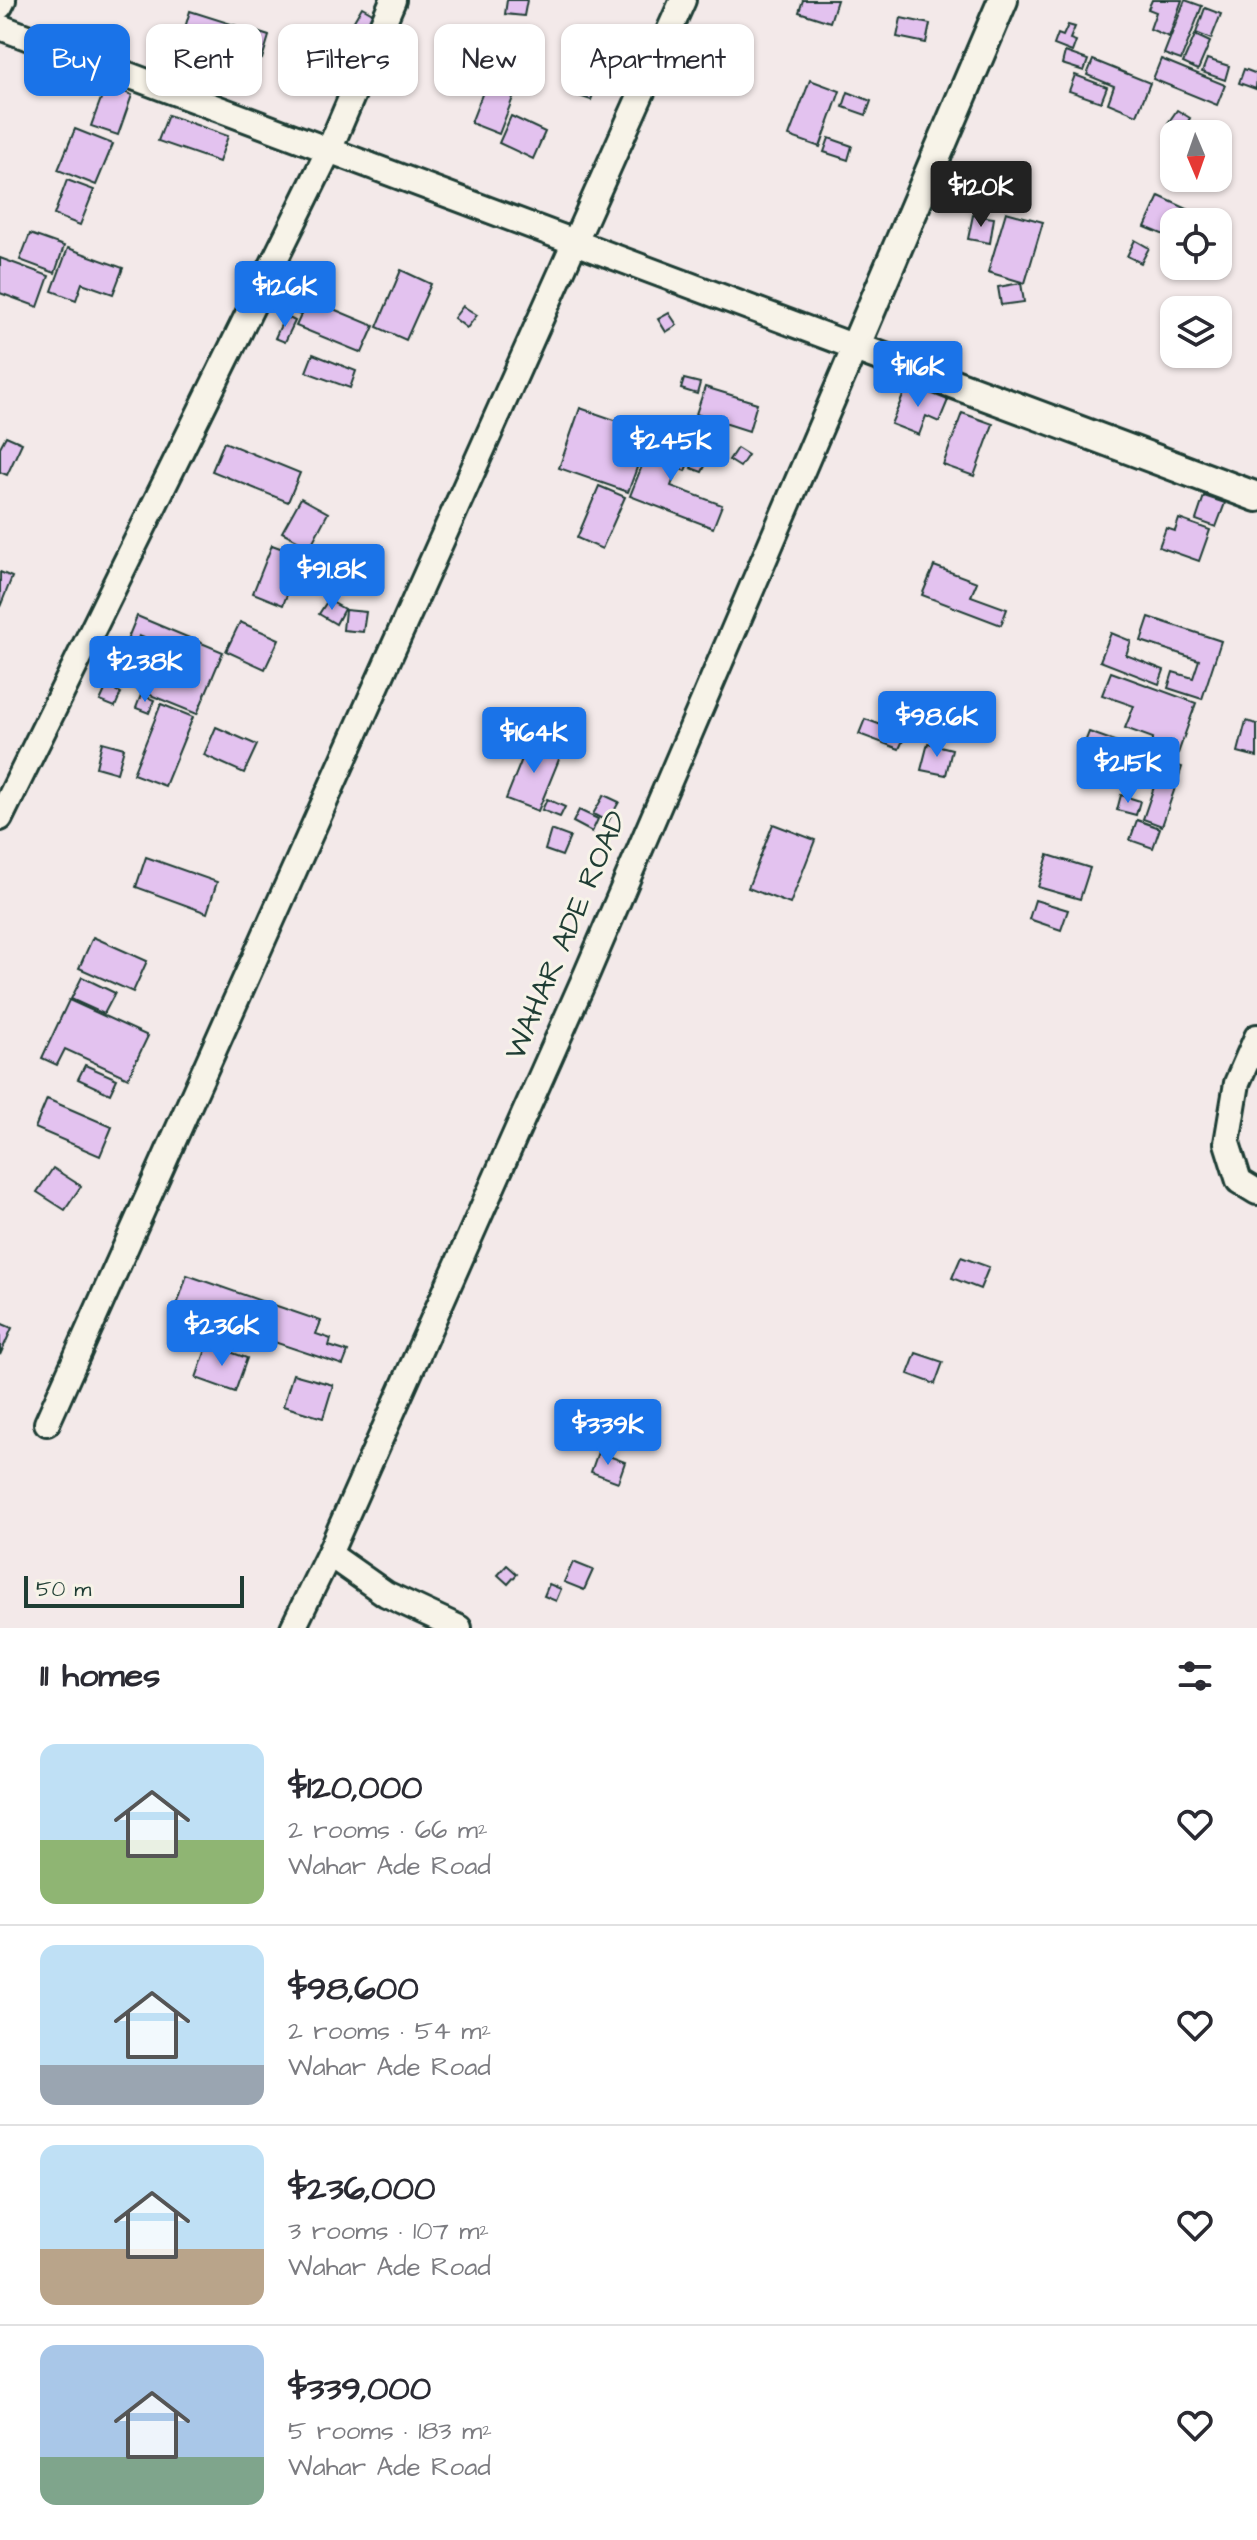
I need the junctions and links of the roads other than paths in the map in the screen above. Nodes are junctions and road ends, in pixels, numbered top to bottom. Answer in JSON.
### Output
{"nodes":[{"id":1,"x":3,"y":0,"type":"edge"},
{"id":2,"x":393,"y":0,"type":"edge"},
{"id":3,"x":683,"y":0,"type":"edge"},
{"id":4,"x":1003,"y":0,"type":"edge"},
{"id":5,"x":0,"y":6,"type":"edge"},
{"id":6,"x":0,"y":27,"type":"edge"},
{"id":7,"x":329,"y":150,"type":"junction"},
{"id":8,"x":575,"y":242,"type":"junction"},
{"id":9,"x":855,"y":347,"type":"junction"},
{"id":10,"x":1257,"y":497,"type":"edge"},
{"id":11,"x":0,"y":818,"type":"edge"},
{"id":12,"x":1257,"y":1037,"type":"edge"},
{"id":13,"x":1257,"y":1192,"type":"edge"},
{"id":14,"x":47,"y":1423,"type":"dead end"},
{"id":15,"x":329,"y":1554,"type":"junction"},
{"id":16,"x":293,"y":1628,"type":"edge"},
{"id":17,"x":459,"y":1628,"type":"edge"}],
"edges":[{"from":1,"to":5,"type":"street"},
{"from":2,"to":7,"type":"street"},
{"from":3,"to":8,"type":"street"},
{"from":4,"to":9,"type":"street","name":"WAHAR ADE ROAD"},
{"from":6,"to":7,"type":"street"},
{"from":7,"to":8,"type":"street"},
{"from":7,"to":11,"type":"street"},
{"from":8,"to":9,"type":"street"},
{"from":8,"to":14,"type":"street"},
{"from":9,"to":10,"type":"street"},
{"from":9,"to":15,"type":"street","name":"WAHAR ADE ROAD"},
{"from":12,"to":13,"type":"street"},
{"from":15,"to":16,"type":"street","name":"WAHAR ADE ROAD"},
{"from":15,"to":17,"type":"street"}]}
